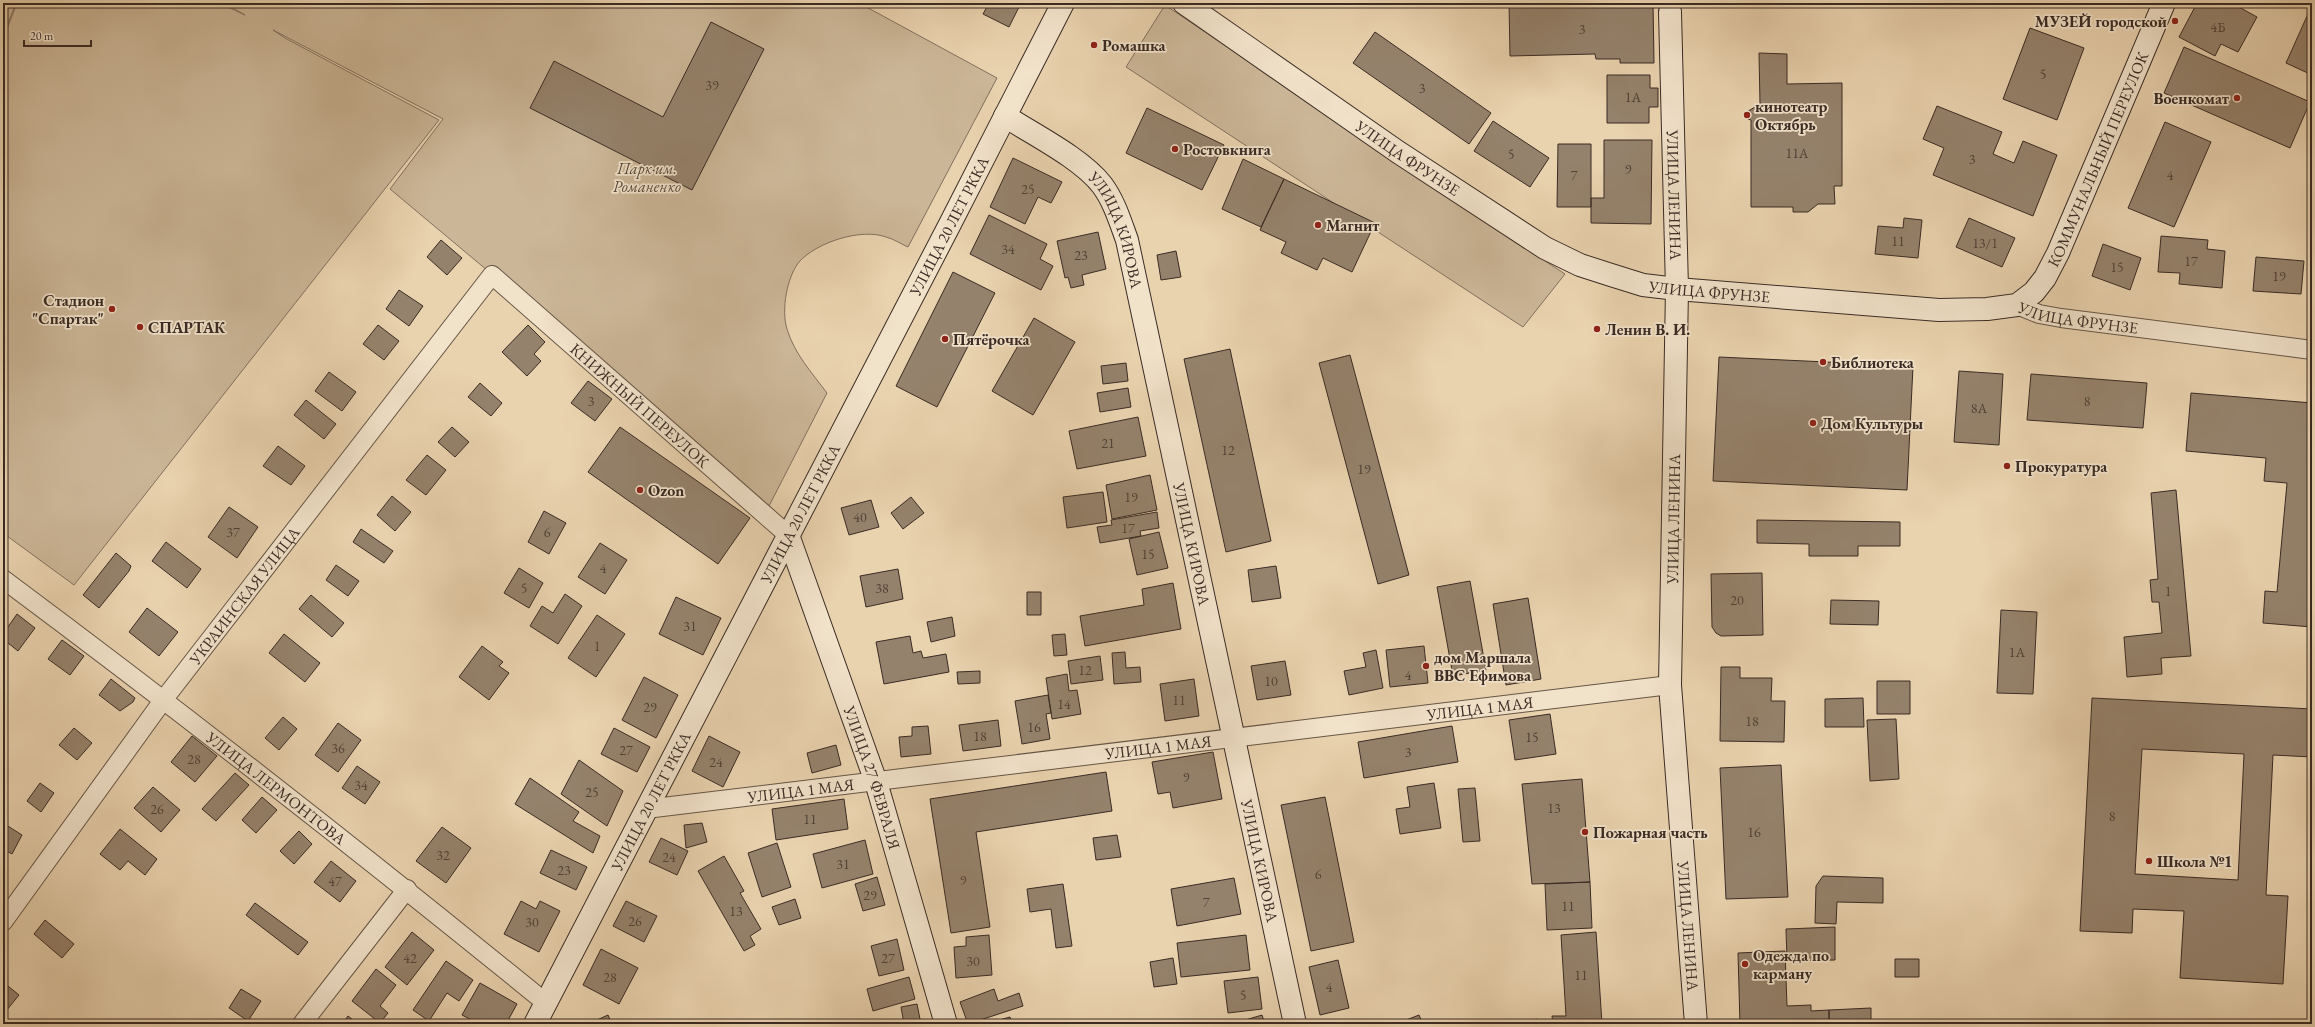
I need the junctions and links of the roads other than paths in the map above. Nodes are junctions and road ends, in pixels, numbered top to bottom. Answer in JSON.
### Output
{"nodes":[{"id":1,"x":1063,"y":3,"type":"edge"},
{"id":2,"x":1184,"y":3,"type":"edge"},
{"id":3,"x":2164,"y":3,"type":"edge"},
{"id":4,"x":1670,"y":12,"type":"dead end"},
{"id":5,"x":1005,"y":116,"type":"junction"},
{"id":6,"x":492,"y":275,"type":"joint"},
{"id":7,"x":1677,"y":289,"type":"junction"},
{"id":8,"x":2017,"y":305,"type":"junction"},
{"id":9,"x":2312,"y":350,"type":"edge"},
{"id":10,"x":788,"y":535,"type":"junction"},
{"id":11,"x":3,"y":579,"type":"edge"},
{"id":12,"x":1670,"y":685,"type":"junction"},
{"id":13,"x":164,"y":699,"type":"junction"},
{"id":14,"x":1235,"y":737,"type":"junction"},
{"id":15,"x":876,"y":782,"type":"junction"},
{"id":16,"x":646,"y":809,"type":"junction"},
{"id":17,"x":406,"y":889,"type":"junction"},
{"id":18,"x":3,"y":922,"type":"edge"},
{"id":19,"x":546,"y":1003,"type":"junction"},
{"id":20,"x":535,"y":1023,"type":"edge"},
{"id":21,"x":302,"y":1024,"type":"edge"},
{"id":22,"x":946,"y":1024,"type":"edge"},
{"id":23,"x":1295,"y":1024,"type":"edge"},
{"id":24,"x":1696,"y":1024,"type":"edge"}],
"edges":[{"from":1,"to":5,"type":"street","name":"УЛИЦА 20 ЛЕТ РККА"},
{"from":2,"to":7,"type":"street","name":"УЛИЦА ФРУНЗЕ"},
{"from":3,"to":8,"type":"street","name":"КОММУНАЛЬНЫЙ ПЕРЕУЛОК"},
{"from":4,"to":7,"type":"street","name":"УЛИЦА ЛЕНИНА"},
{"from":5,"to":10,"type":"street","name":"УЛИЦА 20 ЛЕТ РККА"},
{"from":5,"to":14,"type":"street","name":"УЛИЦА КИРОВА"},
{"from":6,"to":10,"type":"street","name":"КНИЖНЫЙ ПЕРЕУЛОК"},
{"from":6,"to":13,"type":"street","name":"УКРАИНСКАЯ УЛИЦА"},
{"from":7,"to":8,"type":"street","name":"УЛИЦА ФРУНЗЕ"},
{"from":7,"to":12,"type":"street","name":"УЛИЦА ЛЕНИНА"},
{"from":8,"to":9,"type":"street","name":"УЛИЦА ФРУНЗЕ"},
{"from":10,"to":15,"type":"street","name":"УЛИЦА 27 ФЕВРАЛЯ"},
{"from":10,"to":16,"type":"street","name":"УЛИЦА 20 ЛЕТ РККА"},
{"from":11,"to":13,"type":"street","name":"УЛИЦА ЛЕРМОНТОВА"},
{"from":12,"to":14,"type":"street","name":"УЛИЦА 1 МАЯ"},
{"from":12,"to":24,"type":"street","name":"УЛИЦА ЛЕНИНА"},
{"from":13,"to":17,"type":"street","name":"УЛИЦА ЛЕРМОНТОВА"},
{"from":13,"to":18,"type":"street","name":"УКРАИНСКАЯ УЛИЦА"},
{"from":14,"to":15,"type":"street","name":"УЛИЦА 1 МАЯ"},
{"from":14,"to":23,"type":"street","name":"УЛИЦА КИРОВА"},
{"from":15,"to":16,"type":"street","name":"УЛИЦА 1 МАЯ"},
{"from":15,"to":22,"type":"street","name":"УЛИЦА 27 ФЕВРАЛЯ"},
{"from":16,"to":19,"type":"street","name":"УЛИЦА 20 ЛЕТ РККА"},
{"from":17,"to":19,"type":"street","name":"УЛИЦА ЛЕРМОНТОВА"},
{"from":17,"to":21,"type":"street"},
{"from":19,"to":20,"type":"street","name":"УЛИЦА 20 ЛЕТ РККА"}]}
